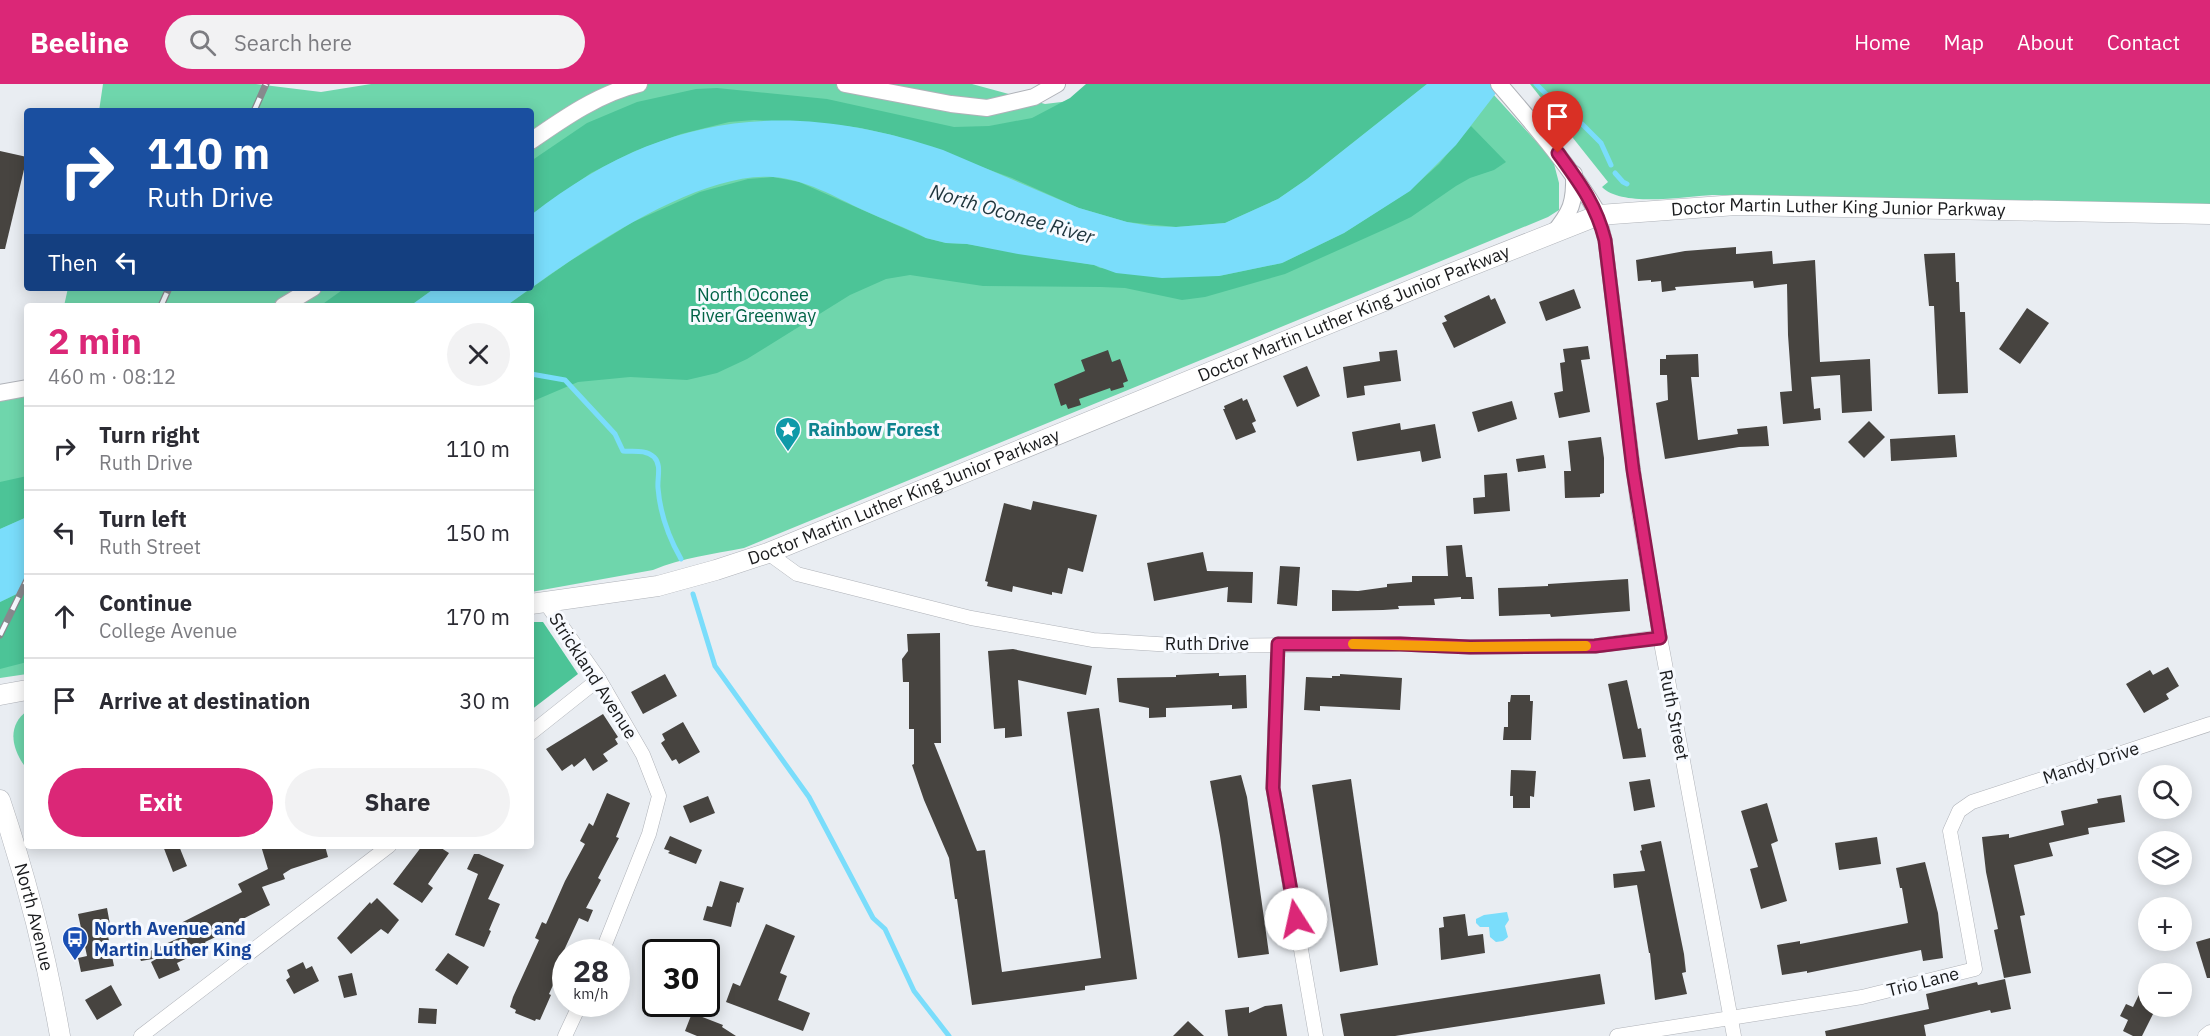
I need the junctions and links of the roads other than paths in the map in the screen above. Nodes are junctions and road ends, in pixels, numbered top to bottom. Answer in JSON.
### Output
{"nodes":[{"id":1,"x":639,"y":84,"type":"edge"},
{"id":2,"x":844,"y":84,"type":"edge"},
{"id":3,"x":1057,"y":84,"type":"edge"},
{"id":4,"x":1499,"y":84,"type":"edge"},
{"id":5,"x":534,"y":139,"type":"edge"},
{"id":6,"x":1574,"y":174,"type":"junction"},
{"id":7,"x":2210,"y":214,"type":"edge"},
{"id":8,"x":1599,"y":215,"type":"junction"},
{"id":9,"x":1553,"y":234,"type":"junction"},
{"id":10,"x":308,"y":291,"type":"edge"},
{"id":11,"x":289,"y":303,"type":"edge"},
{"id":12,"x":24,"y":389,"type":"edge"},
{"id":13,"x":0,"y":393,"type":"edge"},
{"id":14,"x":768,"y":553,"type":"junction"},
{"id":15,"x":538,"y":603,"type":"edge"},
{"id":16,"x":1660,"y":638,"type":"junction"},
{"id":17,"x":1278,"y":644,"type":"junction"},
{"id":18,"x":599,"y":679,"type":"junction"},
{"id":19,"x":24,"y":691,"type":"edge"},
{"id":20,"x":0,"y":695,"type":"edge"},
{"id":21,"x":2210,"y":724,"type":"edge"},
{"id":22,"x":534,"y":731,"type":"edge"},
{"id":23,"x":0,"y":800,"type":"edge"},
{"id":24,"x":1972,"y":802,"type":"joint"},
{"id":25,"x":384,"y":849,"type":"edge"},
{"id":26,"x":607,"y":939,"type":"edge"},
{"id":27,"x":574,"y":1017,"type":"edge"},
{"id":28,"x":1731,"y":1019,"type":"junction"},
{"id":29,"x":2210,"y":1032,"type":"edge"},
{"id":30,"x":60,"y":1036,"type":"edge"},
{"id":31,"x":141,"y":1036,"type":"edge"},
{"id":32,"x":565,"y":1036,"type":"edge"},
{"id":33,"x":1316,"y":1036,"type":"edge"},
{"id":34,"x":1617,"y":1036,"type":"edge"},
{"id":35,"x":1734,"y":1036,"type":"edge"},
{"id":36,"x":2205,"y":1036,"type":"edge"}],
"edges":[{"from":1,"to":5,"type":"street"},
{"from":2,"to":3,"type":"street"},
{"from":4,"to":6,"type":"street"},
{"from":6,"to":8,"type":"street"},
{"from":6,"to":9,"type":"street"},
{"from":7,"to":8,"type":"main road","name":"Doctor Martin Luther King Junior Parkway"},
{"from":8,"to":9,"type":"main road","name":"Doctor Martin Luther King Junior Parkway"},
{"from":8,"to":16,"type":"street","name":"Ruth Street"},
{"from":9,"to":14,"type":"main road","name":"Doctor Martin Luther King Junior Parkway"},
{"from":10,"to":11,"type":"street"},
{"from":12,"to":13,"type":"street"},
{"from":14,"to":15,"type":"main road","name":"Doctor Martin Luther King Junior Parkway"},
{"from":14,"to":17,"type":"street","name":"Ruth Drive"},
{"from":15,"to":18,"type":"street","name":"Strickland Avenue"},
{"from":16,"to":17,"type":"street","name":"Ruth Drive"},
{"from":16,"to":28,"type":"street","name":"Ruth Street"},
{"from":17,"to":33,"type":"street"},
{"from":18,"to":22,"type":"street"},
{"from":18,"to":26,"type":"street","name":"Strickland Avenue"},
{"from":19,"to":20,"type":"main road"},
{"from":21,"to":24,"type":"street","name":"Mandy Drive"},
{"from":23,"to":30,"type":"main road","name":"North Avenue"},
{"from":24,"to":28,"type":"street","name":"Trio Lane"},
{"from":25,"to":31,"type":"street"},
{"from":27,"to":32,"type":"street"},
{"from":28,"to":34,"type":"street"},
{"from":28,"to":35,"type":"street","name":"Ruth Street"},
{"from":29,"to":36,"type":"street"}]}
